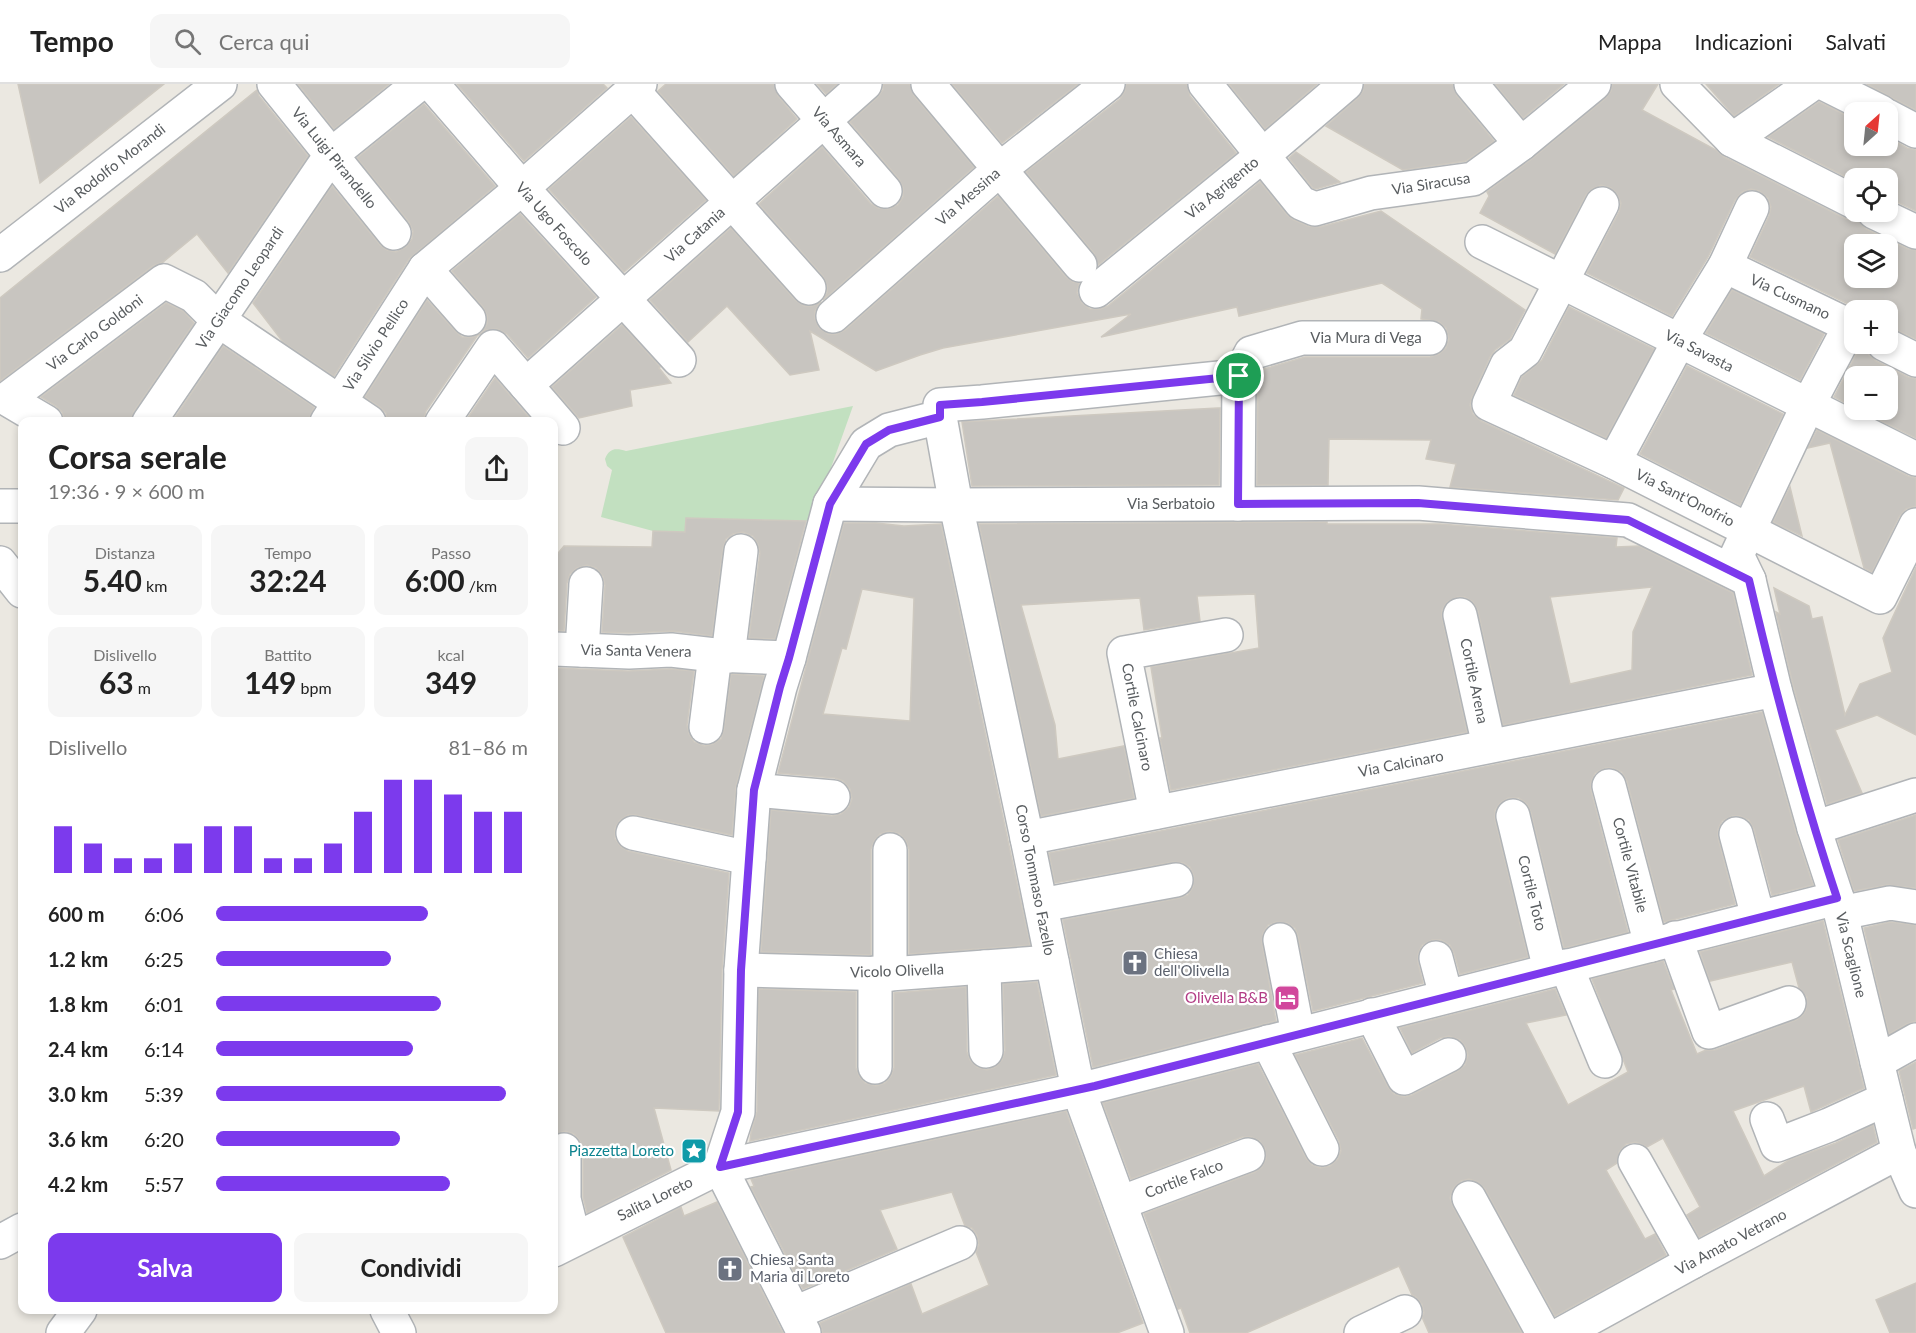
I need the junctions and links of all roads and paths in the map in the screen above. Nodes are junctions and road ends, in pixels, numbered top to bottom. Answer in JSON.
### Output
{"nodes":[{"id":1,"x":220,"y":84,"type":"edge"},
{"id":2,"x":274,"y":84,"type":"edge"},
{"id":3,"x":419,"y":84,"type":"edge"},
{"id":4,"x":432,"y":84,"type":"edge"},
{"id":5,"x":792,"y":84,"type":"edge"},
{"id":6,"x":865,"y":84,"type":"edge"},
{"id":7,"x":928,"y":84,"type":"edge"},
{"id":8,"x":1108,"y":84,"type":"edge"},
{"id":9,"x":1205,"y":84,"type":"edge"},
{"id":10,"x":1346,"y":84,"type":"edge"},
{"id":11,"x":1471,"y":84,"type":"edge"},
{"id":12,"x":1594,"y":84,"type":"edge"},
{"id":13,"x":1677,"y":84,"type":"edge"},
{"id":14,"x":1812,"y":84,"type":"edge"},
{"id":15,"x":1825,"y":84,"type":"edge"},
{"id":16,"x":636,"y":87,"type":"edge"},
{"id":17,"x":1861,"y":102,"type":"edge"},
{"id":18,"x":824,"y":120,"type":"junction"},
{"id":19,"x":1898,"y":122,"type":"edge"},
{"id":20,"x":1916,"y":131,"type":"edge"},
{"id":21,"x":1732,"y":140,"type":"junction"},
{"id":22,"x":1521,"y":144,"type":"junction"},
{"id":23,"x":331,"y":154,"type":"junction"},
{"id":24,"x":1263,"y":154,"type":"junction"},
{"id":25,"x":1000,"y":169,"type":"junction"},
{"id":26,"x":522,"y":188,"type":"junction"},
{"id":27,"x":885,"y":191,"type":"dead end"},
{"id":28,"x":1844,"y":197,"type":"edge"},
{"id":29,"x":732,"y":202,"type":"junction"},
{"id":30,"x":1602,"y":204,"type":"dead end"},
{"id":31,"x":1752,"y":208,"type":"dead end"},
{"id":32,"x":1895,"y":222,"type":"edge"},
{"id":33,"x":1916,"y":232,"type":"edge"},
{"id":34,"x":394,"y":233,"type":"dead end"},
{"id":35,"x":1482,"y":242,"type":"dead end"},
{"id":36,"x":0,"y":255,"type":"edge"},
{"id":37,"x":1725,"y":266,"type":"junction"},
{"id":38,"x":425,"y":269,"type":"junction"},
{"id":39,"x":1561,"y":281,"type":"junction"},
{"id":40,"x":809,"y":288,"type":"dead end"},
{"id":41,"x":622,"y":300,"type":"junction"},
{"id":42,"x":833,"y":316,"type":"dead end"},
{"id":43,"x":469,"y":319,"type":"dead end"},
{"id":44,"x":218,"y":320,"type":"junction"},
{"id":45,"x":1844,"y":323,"type":"edge"},
{"id":46,"x":1430,"y":338,"type":"dead end"},
{"id":47,"x":1679,"y":341,"type":"junction"},
{"id":48,"x":1844,"y":341,"type":"edge"},
{"id":49,"x":1898,"y":351,"type":"edge"},
{"id":50,"x":679,"y":360,"type":"dead end"},
{"id":51,"x":1916,"y":360,"type":"edge"},
{"id":52,"x":1239,"y":376,"type":"junction"},
{"id":53,"x":526,"y":386,"type":"junction"},
{"id":54,"x":1808,"y":405,"type":"junction"},
{"id":55,"x":334,"y":411,"type":"edge"},
{"id":56,"x":38,"y":417,"type":"edge"},
{"id":57,"x":152,"y":417,"type":"edge"},
{"id":58,"x":353,"y":417,"type":"edge"},
{"id":59,"x":445,"y":417,"type":"edge"},
{"id":60,"x":553,"y":417,"type":"edge"},
{"id":61,"x":940,"y":417,"type":"junction"},
{"id":62,"x":558,"y":422,"type":"edge"},
{"id":63,"x":563,"y":428,"type":"dead end"},
{"id":64,"x":1916,"y":459,"type":"edge"},
{"id":65,"x":1614,"y":462,"type":"junction"},
{"id":66,"x":830,"y":504,"type":"junction"},
{"id":67,"x":1238,"y":504,"type":"junction"},
{"id":68,"x":956,"y":505,"type":"junction"},
{"id":69,"x":0,"y":506,"type":"edge"},
{"id":70,"x":18,"y":506,"type":"edge"},
{"id":71,"x":1916,"y":525,"type":"edge"},
{"id":72,"x":1748,"y":530,"type":"junction"},
{"id":73,"x":741,"y":551,"type":"dead end"},
{"id":74,"x":0,"y":563,"type":"edge"},
{"id":75,"x":1749,"y":580,"type":"junction"},
{"id":76,"x":586,"y":584,"type":"dead end"},
{"id":77,"x":18,"y":586,"type":"edge"},
{"id":78,"x":1460,"y":615,"type":"dead end"},
{"id":79,"x":1226,"y":635,"type":"dead end"},
{"id":80,"x":568,"y":649,"type":"edge"},
{"id":81,"x":721,"y":655,"type":"junction"},
{"id":82,"x":789,"y":658,"type":"junction"},
{"id":83,"x":1775,"y":690,"type":"junction"},
{"id":84,"x":706,"y":728,"type":"dead end"},
{"id":85,"x":1489,"y":746,"type":"junction"},
{"id":86,"x":1609,"y":786,"type":"dead end"},
{"id":87,"x":754,"y":790,"type":"junction"},
{"id":88,"x":1916,"y":795,"type":"edge"},
{"id":89,"x":832,"y":797,"type":"dead end"},
{"id":90,"x":1156,"y":812,"type":"junction"},
{"id":91,"x":1513,"y":816,"type":"dead end"},
{"id":92,"x":1814,"y":828,"type":"junction"},
{"id":93,"x":633,"y":833,"type":"dead end"},
{"id":94,"x":1736,"y":834,"type":"dead end"},
{"id":95,"x":1027,"y":838,"type":"junction"},
{"id":96,"x":891,"y":850,"type":"dead end"},
{"id":97,"x":749,"y":858,"type":"junction"},
{"id":98,"x":1176,"y":880,"type":"dead end"},
{"id":99,"x":1041,"y":905,"type":"junction"},
{"id":100,"x":1839,"y":905,"type":"junction"},
{"id":101,"x":1916,"y":907,"type":"edge"},
{"id":102,"x":1758,"y":917,"type":"junction"},
{"id":103,"x":1280,"y":940,"type":"dead end"},
{"id":104,"x":1663,"y":942,"type":"junction"},
{"id":105,"x":1436,"y":958,"type":"dead end"},
{"id":106,"x":1052,"y":962,"type":"junction"},
{"id":107,"x":984,"y":967,"type":"junction"},
{"id":108,"x":1558,"y":968,"type":"junction"},
{"id":109,"x":741,"y":970,"type":"junction"},
{"id":110,"x":882,"y":974,"type":"junction"},
{"id":111,"x":1446,"y":996,"type":"junction"},
{"id":112,"x":1789,"y":1003,"type":"dead end"},
{"id":113,"x":1372,"y":1015,"type":"junction"},
{"id":114,"x":1283,"y":1038,"type":"junction"},
{"id":115,"x":1916,"y":1040,"type":"edge"},
{"id":116,"x":986,"y":1051,"type":"dead end"},
{"id":117,"x":1449,"y":1055,"type":"dead end"},
{"id":118,"x":1605,"y":1061,"type":"dead end"},
{"id":119,"x":1877,"y":1062,"type":"junction"},
{"id":120,"x":874,"y":1067,"type":"dead end"},
{"id":121,"x":1078,"y":1089,"type":"junction"},
{"id":122,"x":1886,"y":1099,"type":"junction"},
{"id":123,"x":1767,"y":1119,"type":"dead end"},
{"id":124,"x":1322,"y":1149,"type":"dead end"},
{"id":125,"x":564,"y":1150,"type":"dead end"},
{"id":126,"x":1899,"y":1152,"type":"junction"},
{"id":127,"x":1248,"y":1155,"type":"dead end"},
{"id":128,"x":1635,"y":1161,"type":"dead end"},
{"id":129,"x":720,"y":1167,"type":"junction"},
{"id":130,"x":1916,"y":1191,"type":"edge"},
{"id":131,"x":1469,"y":1198,"type":"dead end"},
{"id":132,"x":1120,"y":1203,"type":"junction"},
{"id":133,"x":18,"y":1232,"type":"edge"},
{"id":134,"x":0,"y":1242,"type":"edge"},
{"id":135,"x":960,"y":1243,"type":"dead end"},
{"id":136,"x":564,"y":1244,"type":"edge"},
{"id":137,"x":1692,"y":1262,"type":"junction"},
{"id":138,"x":1406,"y":1311,"type":"dead end"},
{"id":139,"x":77,"y":1314,"type":"edge"},
{"id":140,"x":800,"y":1323,"type":"edge"},
{"id":141,"x":63,"y":1333,"type":"edge"},
{"id":142,"x":1167,"y":1333,"type":"edge"},
{"id":143,"x":1361,"y":1333,"type":"edge"},
{"id":144,"x":1543,"y":1333,"type":"edge"},
{"id":145,"x":1563,"y":1333,"type":"edge"}],
"edges":[{"from":1,"to":36,"type":"street","name":"Via Rodolfo Morandi"},
{"from":2,"to":23,"type":"street","name":"Via Luigi Pirandello"},
{"from":3,"to":23,"type":"street","name":"Via Giacomo Leopardi"},
{"from":4,"to":26,"type":"street","name":"Via Ugo Foscolo"},
{"from":5,"to":18,"type":"street","name":"Via Asmara"},
{"from":6,"to":18,"type":"street","name":"Via Catania"},
{"from":7,"to":25,"type":"street","name":"Via Agrigento"},
{"from":8,"to":25,"type":"street","name":"Via Messina"},
{"from":9,"to":24,"type":"street","name":"Via Siracusa"},
{"from":10,"to":24,"type":"street","name":"Via Agrigento"},
{"from":11,"to":22,"type":"street"},
{"from":12,"to":22,"type":"street","name":"Via Siracusa"},
{"from":13,"to":21,"type":"street"},
{"from":14,"to":21,"type":"street"},
{"from":15,"to":17,"type":"street"},
{"from":16,"to":26,"type":"street","name":"Via Silvio Pellico"},
{"from":16,"to":29,"type":"street"},
{"from":18,"to":27,"type":"street","name":"Via Asmara"},
{"from":18,"to":29,"type":"street","name":"Via Catania"},
{"from":19,"to":20,"type":"street"},
{"from":21,"to":28,"type":"street"},
{"from":22,"to":24,"type":"street","name":"Via Siracusa"},
{"from":23,"to":34,"type":"street","name":"Via Luigi Pirandello"},
{"from":23,"to":44,"type":"street","name":"Via Giacomo Leopardi"},
{"from":24,"to":25,"type":"street","name":"Via Agrigento"},
{"from":25,"to":42,"type":"street","name":"Via Messina"},
{"from":26,"to":38,"type":"street","name":"Via Silvio Pellico"},
{"from":26,"to":41,"type":"street","name":"Via Ugo Foscolo"},
{"from":29,"to":40,"type":"street"},
{"from":29,"to":41,"type":"street","name":"Via Catania"},
{"from":30,"to":39,"type":"street"},
{"from":31,"to":37,"type":"street"},
{"from":32,"to":33,"type":"street"},
{"from":35,"to":39,"type":"street","name":"Via Savasta"},
{"from":37,"to":45,"type":"street","name":"Via Cusmano"},
{"from":37,"to":47,"type":"street"},
{"from":38,"to":43,"type":"street"},
{"from":38,"to":55,"type":"street","name":"Via Silvio Pellico"},
{"from":39,"to":47,"type":"street","name":"Via Savasta"},
{"from":39,"to":65,"type":"street","name":"Via Sant'Onofrio"},
{"from":41,"to":50,"type":"street","name":"Via Ugo Foscolo"},
{"from":41,"to":53,"type":"street","name":"Via Catania"},
{"from":44,"to":55,"type":"street"},
{"from":44,"to":56,"type":"street","name":"Via Carlo Goldoni"},
{"from":44,"to":57,"type":"street","name":"Via Giacomo Leopardi"},
{"from":46,"to":52,"type":"street","name":"Via Mura di Vega"},
{"from":47,"to":54,"type":"street","name":"Via Savasta"},
{"from":47,"to":65,"type":"street"},
{"from":48,"to":54,"type":"street","name":"Via Scaglione"},
{"from":49,"to":51,"type":"street"},
{"from":52,"to":61,"type":"street"},
{"from":52,"to":67,"type":"street"},
{"from":53,"to":59,"type":"street"},
{"from":53,"to":60,"type":"street"},
{"from":54,"to":64,"type":"street","name":"Via Savasta"},
{"from":54,"to":72,"type":"street","name":"Via Scaglione"},
{"from":55,"to":58,"type":"street"},
{"from":61,"to":66,"type":"street"},
{"from":61,"to":68,"type":"street","name":"Corso Tommaso Fazello"},
{"from":62,"to":63,"type":"street"},
{"from":65,"to":72,"type":"street","name":"Via Sant'Onofrio"},
{"from":66,"to":68,"type":"street","name":"Via Serbatoio"},
{"from":66,"to":82,"type":"street"},
{"from":67,"to":68,"type":"street","name":"Via Serbatoio"},
{"from":67,"to":75,"type":"street","name":"Via Serbatoio"},
{"from":68,"to":95,"type":"street","name":"Corso Tommaso Fazello"},
{"from":69,"to":70,"type":"street"},
{"from":71,"to":72,"type":"street","name":"Via Sant'Onofrio"},
{"from":72,"to":75,"type":"street","name":"Via Scaglione"},
{"from":73,"to":81,"type":"street"},
{"from":74,"to":77,"type":"street"},
{"from":75,"to":83,"type":"street","name":"Via Scaglione"},
{"from":76,"to":80,"type":"street"},
{"from":78,"to":85,"type":"street","name":"Cortile Arena"},
{"from":79,"to":90,"type":"street","name":"Cortile Calcinaro"},
{"from":80,"to":81,"type":"street","name":"Via Santa Venera"},
{"from":81,"to":82,"type":"street","name":"Via Santa Venera"},
{"from":81,"to":84,"type":"street"},
{"from":82,"to":87,"type":"street"},
{"from":83,"to":85,"type":"street","name":"Via Calcinaro"},
{"from":83,"to":92,"type":"street","name":"Via Scaglione"},
{"from":85,"to":90,"type":"street","name":"Via Calcinaro"},
{"from":86,"to":104,"type":"street","name":"Cortile Vitabile"},
{"from":87,"to":89,"type":"street"},
{"from":87,"to":97,"type":"street"},
{"from":88,"to":92,"type":"street"},
{"from":90,"to":95,"type":"street","name":"Via Calcinaro"},
{"from":91,"to":108,"type":"street","name":"Cortile Toto"},
{"from":92,"to":100,"type":"street","name":"Via Scaglione"},
{"from":93,"to":97,"type":"street"},
{"from":94,"to":102,"type":"street"},
{"from":95,"to":99,"type":"street","name":"Corso Tommaso Fazello"},
{"from":96,"to":110,"type":"street"},
{"from":97,"to":109,"type":"street"},
{"from":98,"to":99,"type":"street"},
{"from":99,"to":106,"type":"street","name":"Corso Tommaso Fazello"},
{"from":100,"to":101,"type":"street","name":"Salita Loreto"},
{"from":100,"to":102,"type":"street","name":"Salita Loreto"},
{"from":100,"to":119,"type":"street","name":"Via Scaglione"},
{"from":102,"to":104,"type":"street","name":"Salita Loreto"},
{"from":103,"to":114,"type":"street"},
{"from":104,"to":108,"type":"street","name":"Salita Loreto"},
{"from":104,"to":112,"type":"street","name":"Cortile Vitabile"},
{"from":105,"to":111,"type":"street"},
{"from":106,"to":107,"type":"street","name":"Vicolo Olivella"},
{"from":106,"to":121,"type":"street","name":"Corso Tommaso Fazello"},
{"from":107,"to":110,"type":"street","name":"Vicolo Olivella"},
{"from":107,"to":116,"type":"street"},
{"from":108,"to":111,"type":"street","name":"Salita Loreto"},
{"from":108,"to":118,"type":"street","name":"Cortile Toto"},
{"from":109,"to":110,"type":"street","name":"Vicolo Olivella"},
{"from":109,"to":129,"type":"street"},
{"from":110,"to":120,"type":"street"},
{"from":111,"to":113,"type":"street","name":"Salita Loreto"},
{"from":113,"to":114,"type":"street","name":"Salita Loreto"},
{"from":113,"to":117,"type":"street"},
{"from":114,"to":121,"type":"street","name":"Salita Loreto"},
{"from":114,"to":124,"type":"street"},
{"from":115,"to":119,"type":"street"},
{"from":119,"to":122,"type":"street","name":"Via Scaglione"},
{"from":121,"to":129,"type":"street","name":"Salita Loreto"},
{"from":121,"to":132,"type":"street","name":"Corso Tommaso Fazello"},
{"from":122,"to":123,"type":"street"},
{"from":122,"to":126,"type":"street","name":"Via Scaglione"},
{"from":125,"to":136,"type":"street"},
{"from":126,"to":130,"type":"street","name":"Via Scaglione"},
{"from":126,"to":137,"type":"street","name":"Via Amato Vetrano"},
{"from":127,"to":132,"type":"street","name":"Cortile Falco"},
{"from":128,"to":137,"type":"street"},
{"from":129,"to":136,"type":"street","name":"Salita Loreto"},
{"from":129,"to":140,"type":"street"},
{"from":131,"to":144,"type":"street"},
{"from":132,"to":142,"type":"street","name":"Corso Tommaso Fazello"},
{"from":133,"to":134,"type":"street"},
{"from":135,"to":140,"type":"street"},
{"from":137,"to":145,"type":"street","name":"Via Amato Vetrano"},
{"from":138,"to":143,"type":"street"},
{"from":139,"to":141,"type":"street"}]}
